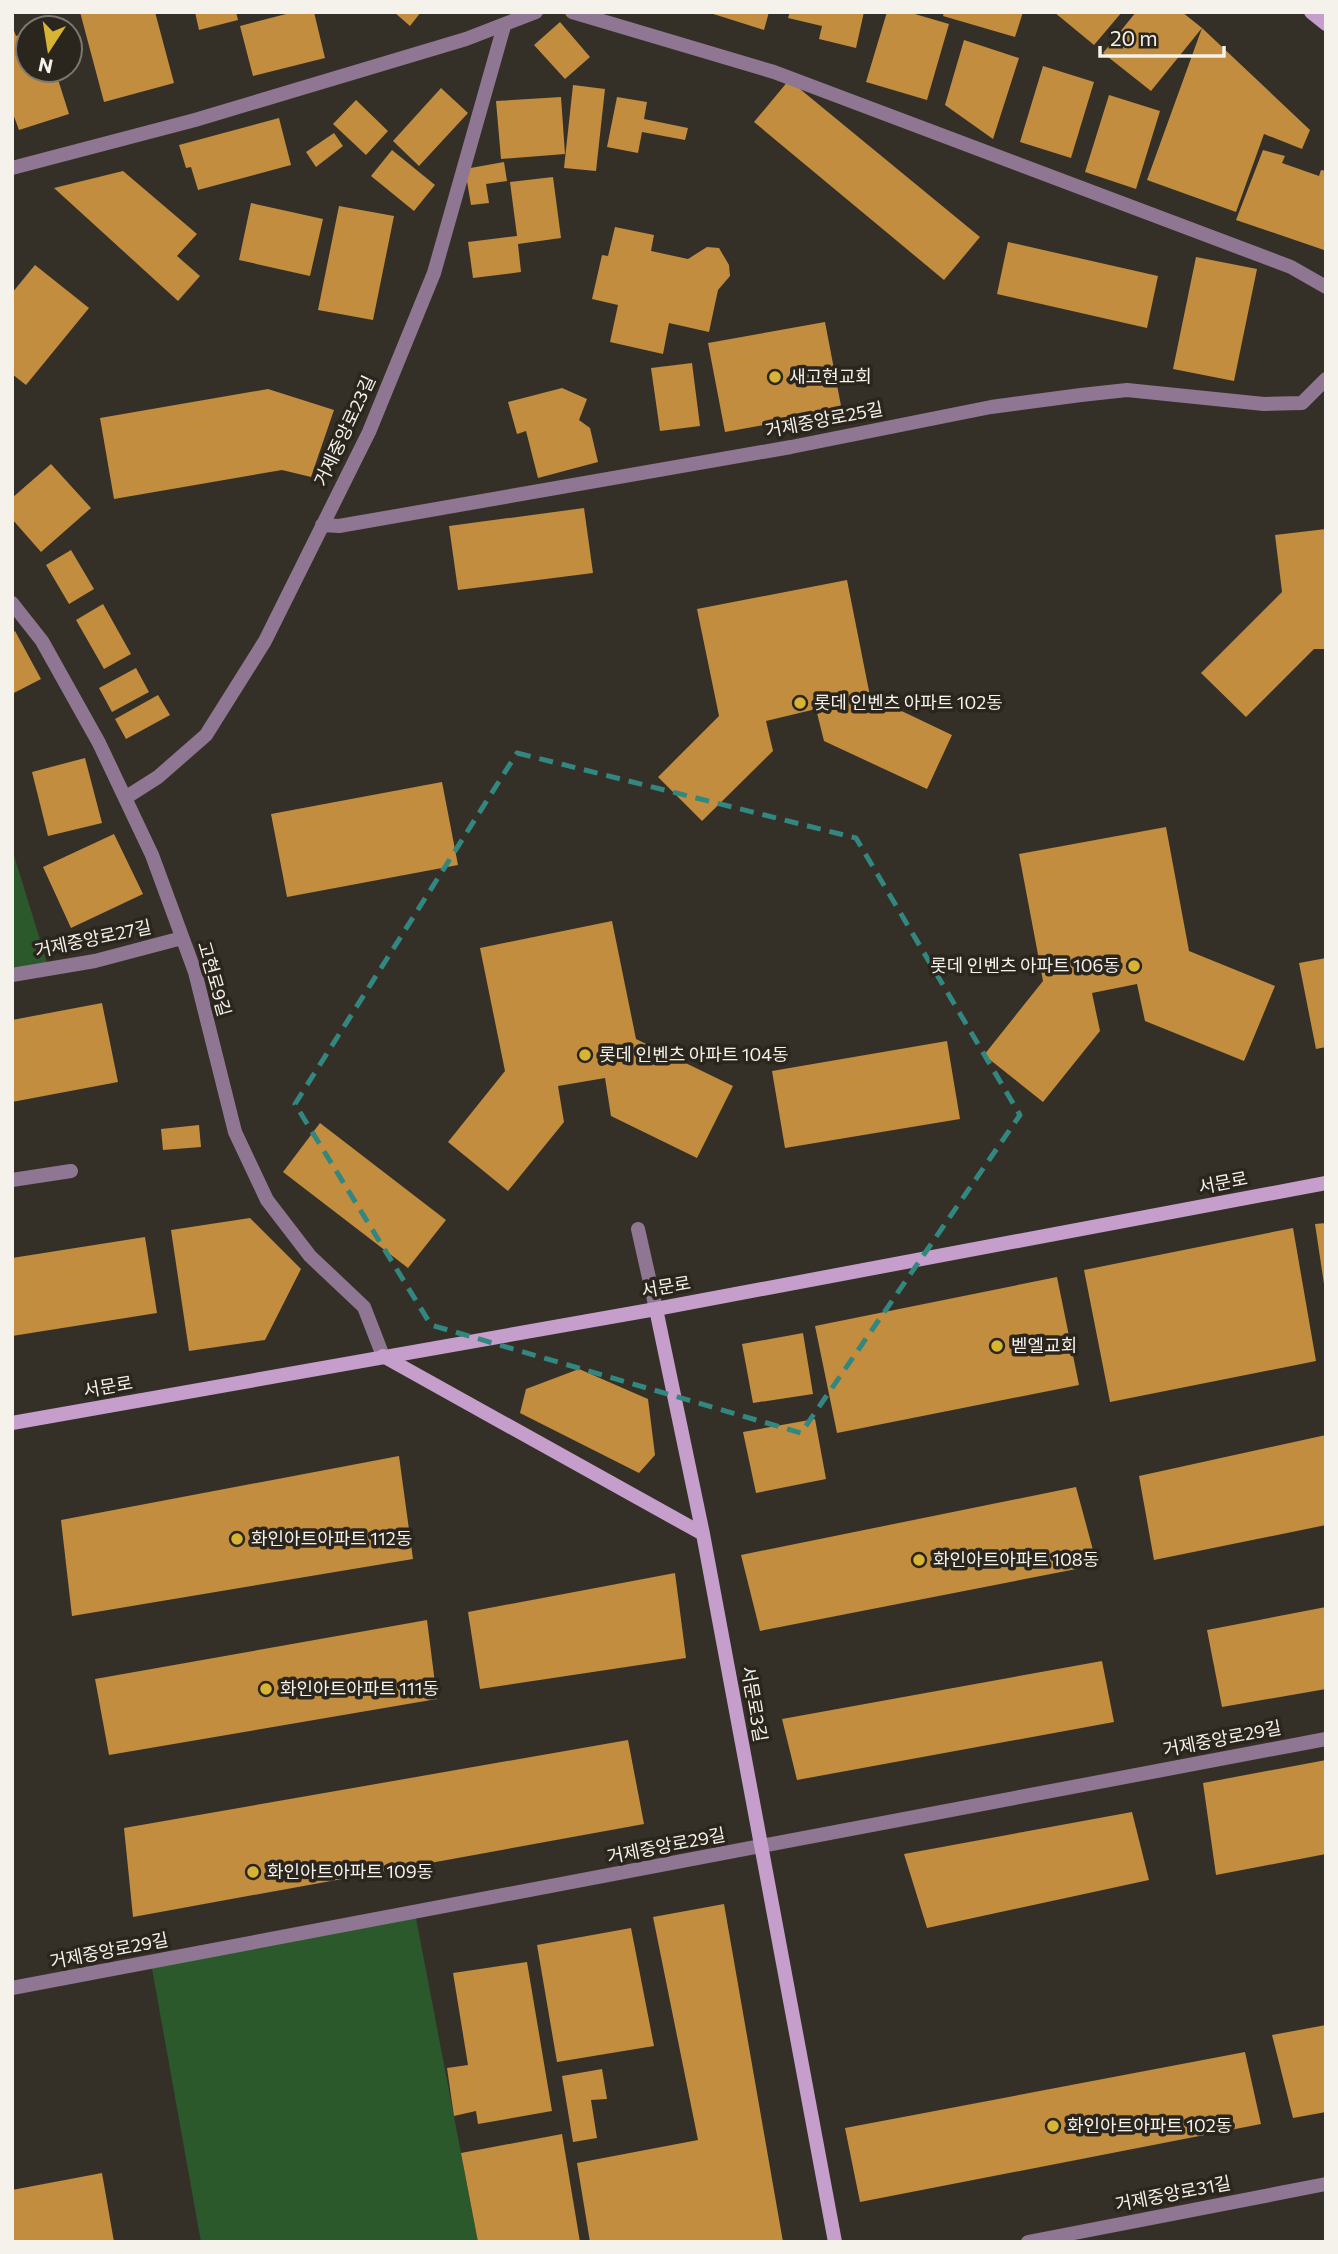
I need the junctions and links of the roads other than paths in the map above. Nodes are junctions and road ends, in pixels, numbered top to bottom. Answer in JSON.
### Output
{"nodes":[{"id":1,"x":536,"y":12,"type":"edge"},
{"id":2,"x":572,"y":12,"type":"edge"},
{"id":3,"x":1311,"y":12,"type":"edge"},
{"id":4,"x":1326,"y":23,"type":"edge"},
{"id":5,"x":504,"y":26,"type":"junction"},
{"id":6,"x":12,"y":168,"type":"edge"},
{"id":7,"x":1326,"y":287,"type":"edge"},
{"id":8,"x":1326,"y":379,"type":"edge"},
{"id":9,"x":322,"y":526,"type":"junction"},
{"id":10,"x":12,"y":603,"type":"edge"},
{"id":11,"x":125,"y":798,"type":"junction"},
{"id":12,"x":182,"y":938,"type":"junction"},
{"id":13,"x":12,"y":975,"type":"edge"},
{"id":14,"x":71,"y":1171,"type":"dead end"},
{"id":15,"x":12,"y":1180,"type":"edge"},
{"id":16,"x":1326,"y":1183,"type":"edge"},
{"id":17,"x":638,"y":1229,"type":"dead end"},
{"id":18,"x":656,"y":1309,"type":"junction"},
{"id":19,"x":383,"y":1356,"type":"junction"},
{"id":20,"x":12,"y":1423,"type":"edge"},
{"id":21,"x":704,"y":1534,"type":"junction"},
{"id":22,"x":1326,"y":1738,"type":"edge"},
{"id":23,"x":761,"y":1848,"type":"junction"},
{"id":24,"x":12,"y":1988,"type":"edge"},
{"id":25,"x":1326,"y":2184,"type":"edge"},
{"id":26,"x":835,"y":2242,"type":"edge"},
{"id":27,"x":1028,"y":2242,"type":"edge"}],
"edges":[{"from":1,"to":5,"type":"street"},
{"from":2,"to":7,"type":"street"},
{"from":3,"to":4,"type":"street"},
{"from":5,"to":6,"type":"street"},
{"from":5,"to":9,"type":"street","name":"거제중앙로23길"},
{"from":8,"to":9,"type":"street","name":"거제중앙로25길"},
{"from":9,"to":11,"type":"street","name":"거제중앙로23길"},
{"from":10,"to":11,"type":"street","name":"고현로9길"},
{"from":11,"to":12,"type":"street","name":"고현로9길"},
{"from":12,"to":13,"type":"street","name":"거제중앙로27길"},
{"from":12,"to":19,"type":"street","name":"고현로9길"},
{"from":14,"to":15,"type":"street"},
{"from":16,"to":18,"type":"street","name":"서문로"},
{"from":17,"to":18,"type":"street"},
{"from":18,"to":19,"type":"street","name":"서문로"},
{"from":18,"to":21,"type":"street","name":"서문로3길"},
{"from":19,"to":20,"type":"street","name":"서문로"},
{"from":19,"to":21,"type":"street"},
{"from":21,"to":23,"type":"street","name":"서문로3길"},
{"from":22,"to":23,"type":"street","name":"거제중앙로29길"},
{"from":23,"to":24,"type":"street","name":"거제중앙로29길"},
{"from":23,"to":26,"type":"street","name":"서문로3길"},
{"from":25,"to":27,"type":"street","name":"거제중앙로31길"}]}
